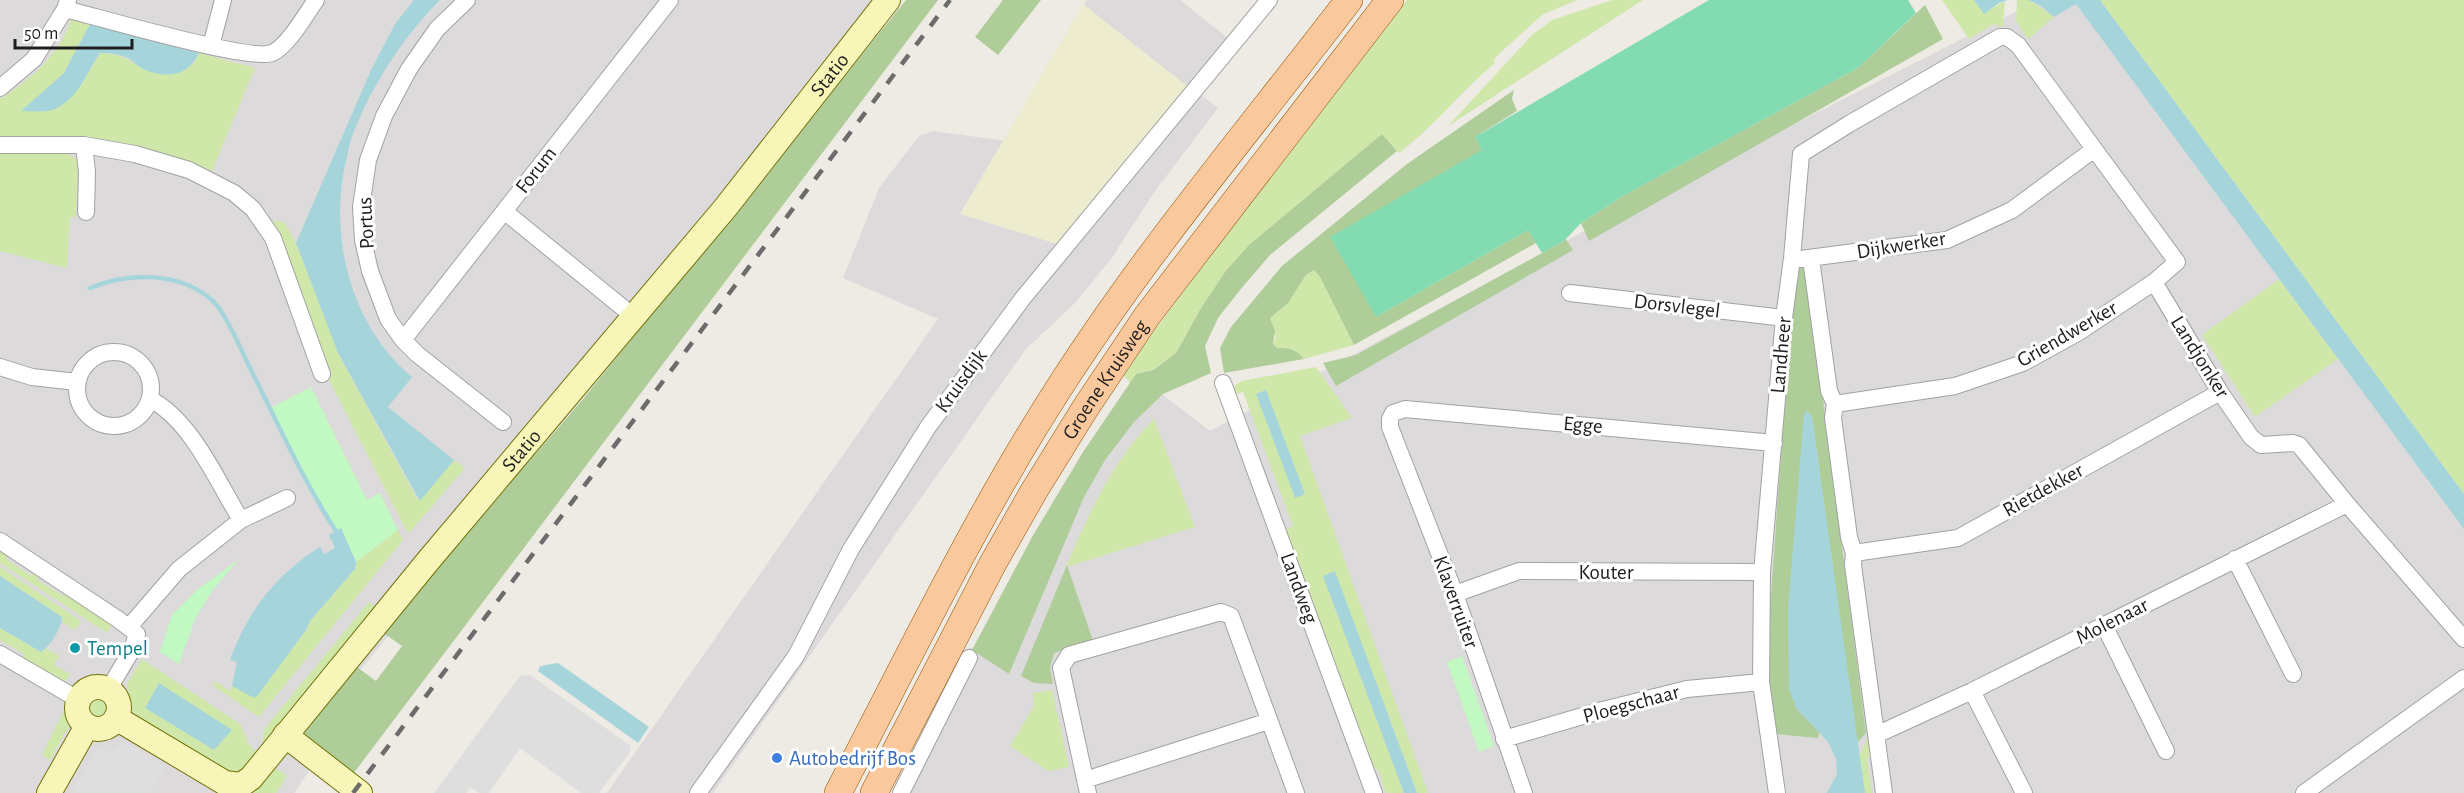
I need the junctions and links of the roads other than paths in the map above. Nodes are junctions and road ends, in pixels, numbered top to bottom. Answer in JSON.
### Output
{"nodes":[{"id":1,"x":223,"y":0,"type":"edge"},
{"id":2,"x":316,"y":0,"type":"edge"},
{"id":3,"x":467,"y":0,"type":"edge"},
{"id":4,"x":670,"y":0,"type":"edge"},
{"id":5,"x":888,"y":0,"type":"edge"},
{"id":6,"x":1269,"y":0,"type":"edge"},
{"id":7,"x":1349,"y":0,"type":"edge"},
{"id":8,"x":1390,"y":0,"type":"edge"},
{"id":9,"x":67,"y":4,"type":"edge"},
{"id":10,"x":211,"y":46,"type":"junction"},
{"id":11,"x":0,"y":88,"type":"edge"},
{"id":12,"x":0,"y":145,"type":"edge"},
{"id":13,"x":84,"y":145,"type":"junction"},
{"id":14,"x":2093,"y":150,"type":"junction"},
{"id":15,"x":504,"y":211,"type":"junction"},
{"id":16,"x":86,"y":212,"type":"dead end"},
{"id":17,"x":1792,"y":258,"type":"junction"},
{"id":18,"x":1812,"y":259,"type":"junction"},
{"id":19,"x":2154,"y":282,"type":"junction"},
{"id":20,"x":1570,"y":293,"type":"dead end"},
{"id":21,"x":633,"y":316,"type":"junction"},
{"id":22,"x":1784,"y":318,"type":"junction"},
{"id":23,"x":403,"y":340,"type":"junction"},
{"id":24,"x":0,"y":367,"type":"edge"},
{"id":25,"x":322,"y":374,"type":"dead end"},
{"id":26,"x":77,"y":382,"type":"junction"},
{"id":27,"x":1223,"y":383,"type":"dead end"},
{"id":28,"x":2220,"y":392,"type":"junction"},
{"id":29,"x":150,"y":399,"type":"junction"},
{"id":30,"x":1835,"y":404,"type":"junction"},
{"id":31,"x":1393,"y":412,"type":"joint"},
{"id":32,"x":503,"y":422,"type":"dead end"},
{"id":33,"x":1774,"y":443,"type":"junction"},
{"id":34,"x":287,"y":498,"type":"dead end"},
{"id":35,"x":2346,"y":504,"type":"junction"},
{"id":36,"x":241,"y":520,"type":"junction"},
{"id":37,"x":0,"y":541,"type":"edge"},
{"id":38,"x":1854,"y":553,"type":"junction"},
{"id":39,"x":2235,"y":559,"type":"junction"},
{"id":40,"x":1762,"y":572,"type":"junction"},
{"id":41,"x":1455,"y":594,"type":"junction"},
{"id":42,"x":2104,"y":625,"type":"junction"},
{"id":43,"x":129,"y":627,"type":"junction"},
{"id":44,"x":2464,"y":639,"type":"edge"},
{"id":45,"x":0,"y":654,"type":"edge"},
{"id":46,"x":969,"y":658,"type":"dead end"},
{"id":47,"x":2293,"y":674,"type":"dead end"},
{"id":48,"x":2464,"y":678,"type":"edge"},
{"id":49,"x":1761,"y":682,"type":"junction"},
{"id":50,"x":108,"y":690,"type":"junction"},
{"id":51,"x":1972,"y":691,"type":"junction"},
{"id":52,"x":79,"y":700,"type":"junction"},
{"id":53,"x":116,"y":718,"type":"junction"},
{"id":54,"x":1269,"y":721,"type":"junction"},
{"id":55,"x":87,"y":726,"type":"junction"},
{"id":56,"x":285,"y":735,"type":"junction"},
{"id":57,"x":1876,"y":735,"type":"junction"},
{"id":58,"x":1504,"y":739,"type":"junction"},
{"id":59,"x":2166,"y":751,"type":"dead end"},
{"id":60,"x":1087,"y":787,"type":"edge"},
{"id":61,"x":49,"y":793,"type":"edge"},
{"id":62,"x":360,"y":793,"type":"edge"},
{"id":63,"x":698,"y":793,"type":"edge"},
{"id":64,"x":838,"y":793,"type":"edge"},
{"id":65,"x":874,"y":793,"type":"edge"},
{"id":66,"x":901,"y":793,"type":"edge"},
{"id":67,"x":1296,"y":793,"type":"edge"},
{"id":68,"x":1374,"y":793,"type":"edge"},
{"id":69,"x":1524,"y":793,"type":"edge"},
{"id":70,"x":1777,"y":793,"type":"edge"},
{"id":71,"x":1884,"y":793,"type":"edge"},
{"id":72,"x":2024,"y":793,"type":"edge"},
{"id":73,"x":2304,"y":793,"type":"edge"}],
"edges":[{"from":1,"to":10,"type":"street"},
{"from":2,"to":10,"type":"street"},
{"from":3,"to":23,"type":"street","name":"Portus"},
{"from":4,"to":15,"type":"street","name":"Forum"},
{"from":5,"to":21,"type":"street","name":"Statio"},
{"from":6,"to":63,"type":"street","name":"Kruisdijk"},
{"from":7,"to":64,"type":"main road","name":"Groene Kruisweg"},
{"from":8,"to":65,"type":"main road","name":"Groene Kruisweg"},
{"from":9,"to":10,"type":"street"},
{"from":9,"to":11,"type":"street"},
{"from":12,"to":13,"type":"street"},
{"from":13,"to":16,"type":"street"},
{"from":13,"to":25,"type":"street"},
{"from":14,"to":17,"type":"street","name":"Landheer"},
{"from":14,"to":18,"type":"street","name":"Dijkwerker"},
{"from":14,"to":19,"type":"street"},
{"from":15,"to":21,"type":"street"},
{"from":15,"to":23,"type":"street","name":"Forum"},
{"from":17,"to":18,"type":"street","name":"Dijkwerker"},
{"from":17,"to":22,"type":"street","name":"Landheer"},
{"from":18,"to":30,"type":"street","name":"Landheer"},
{"from":19,"to":28,"type":"street","name":"Landjonker"},
{"from":19,"to":30,"type":"street","name":"Griendwerker"},
{"from":20,"to":22,"type":"street","name":"Dorsvlegel"},
{"from":21,"to":56,"type":"street","name":"Statio"},
{"from":22,"to":33,"type":"street","name":"Landheer"},
{"from":23,"to":32,"type":"street","name":"Portus"},
{"from":24,"to":26,"type":"street"},
{"from":26,"to":29,"type":"street"},
{"from":26,"to":29,"type":"street"},
{"from":27,"to":68,"type":"street","name":"Landweg"},
{"from":28,"to":35,"type":"street","name":"Landjonker"},
{"from":28,"to":38,"type":"street","name":"Rietdekker"},
{"from":29,"to":36,"type":"street"},
{"from":30,"to":38,"type":"street","name":"Landheer"},
{"from":31,"to":33,"type":"street","name":"Egge"},
{"from":31,"to":41,"type":"street","name":"Klaverruiter"},
{"from":33,"to":40,"type":"street","name":"Landheer"},
{"from":34,"to":36,"type":"street"},
{"from":35,"to":39,"type":"street","name":"Molenaar"},
{"from":35,"to":44,"type":"street","name":"Landjonker"},
{"from":36,"to":43,"type":"street"},
{"from":37,"to":43,"type":"street"},
{"from":38,"to":57,"type":"street","name":"Landheer"},
{"from":39,"to":42,"type":"street","name":"Molenaar"},
{"from":39,"to":47,"type":"street"},
{"from":40,"to":41,"type":"street","name":"Kouter"},
{"from":40,"to":49,"type":"street","name":"Landheer"},
{"from":41,"to":58,"type":"street","name":"Klaverruiter"},
{"from":42,"to":51,"type":"street","name":"Molenaar"},
{"from":42,"to":59,"type":"street"},
{"from":43,"to":50,"type":"street"},
{"from":45,"to":52,"type":"street"},
{"from":46,"to":66,"type":"street"},
{"from":48,"to":73,"type":"street"},
{"from":49,"to":58,"type":"street","name":"Ploegschaar"},
{"from":49,"to":70,"type":"street","name":"Landheer"},
{"from":50,"to":52,"type":"street"},
{"from":50,"to":53,"type":"street"},
{"from":51,"to":57,"type":"street","name":"Molenaar"},
{"from":51,"to":72,"type":"street"},
{"from":52,"to":55,"type":"street"},
{"from":53,"to":55,"type":"street"},
{"from":53,"to":56,"type":"street","name":"Statio"},
{"from":54,"to":60,"type":"street"},
{"from":54,"to":60,"type":"street"},
{"from":54,"to":67,"type":"street"},
{"from":55,"to":61,"type":"street"},
{"from":56,"to":62,"type":"street"},
{"from":57,"to":71,"type":"street","name":"Landheer"},
{"from":58,"to":69,"type":"street","name":"Klaverruiter"}]}
